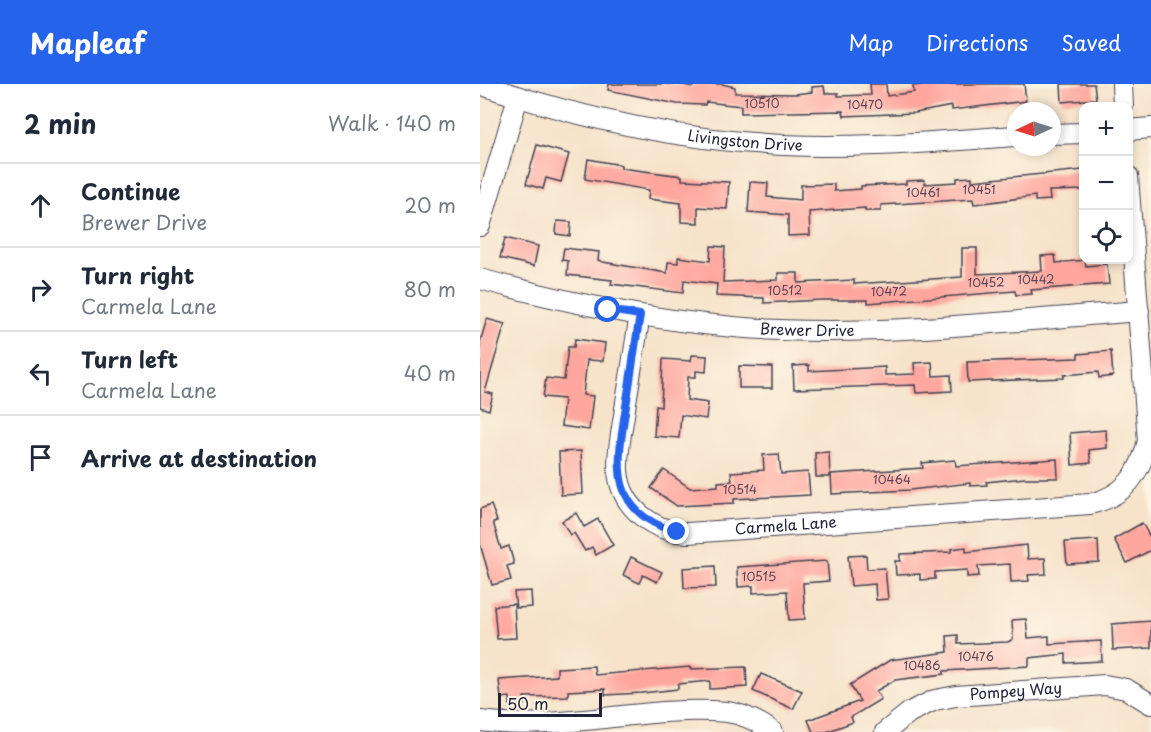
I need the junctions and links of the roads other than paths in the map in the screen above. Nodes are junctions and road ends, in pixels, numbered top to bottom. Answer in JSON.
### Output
{"nodes":[{"id":1,"x":480,"y":84,"type":"edge"},
{"id":2,"x":1122,"y":84,"type":"edge"},
{"id":3,"x":518,"y":98,"type":"junction"},
{"id":4,"x":1123,"y":102,"type":"edge"},
{"id":5,"x":1151,"y":128,"type":"edge"},
{"id":6,"x":1133,"y":130,"type":"edge"},
{"id":7,"x":1079,"y":133,"type":"edge"},
{"id":8,"x":1061,"y":134,"type":"edge"},
{"id":9,"x":1007,"y":136,"type":"edge"},
{"id":10,"x":1131,"y":210,"type":"edge"},
{"id":11,"x":480,"y":226,"type":"edge"},
{"id":12,"x":480,"y":279,"type":"edge"},
{"id":13,"x":1139,"y":311,"type":"junction"},
{"id":14,"x":640,"y":315,"type":"junction"},
{"id":15,"x":1150,"y":700,"type":"edge"},
{"id":16,"x":480,"y":721,"type":"edge"},
{"id":17,"x":773,"y":732,"type":"edge"},
{"id":18,"x":885,"y":732,"type":"edge"}],
"edges":[{"from":1,"to":3,"type":"street","name":"Livingston Drive"},
{"from":2,"to":4,"type":"street"},
{"from":3,"to":9,"type":"street","name":"Livingston Drive"},
{"from":3,"to":11,"type":"street"},
{"from":5,"to":6,"type":"street"},
{"from":7,"to":8,"type":"street"},
{"from":10,"to":13,"type":"street"},
{"from":12,"to":14,"type":"street","name":"Brewer Drive"},
{"from":13,"to":14,"type":"street","name":"Brewer Drive"},
{"from":13,"to":14,"type":"street","name":"Carmela Lane"},
{"from":15,"to":18,"type":"street","name":"Pompey Way"},
{"from":16,"to":17,"type":"street"}]}
